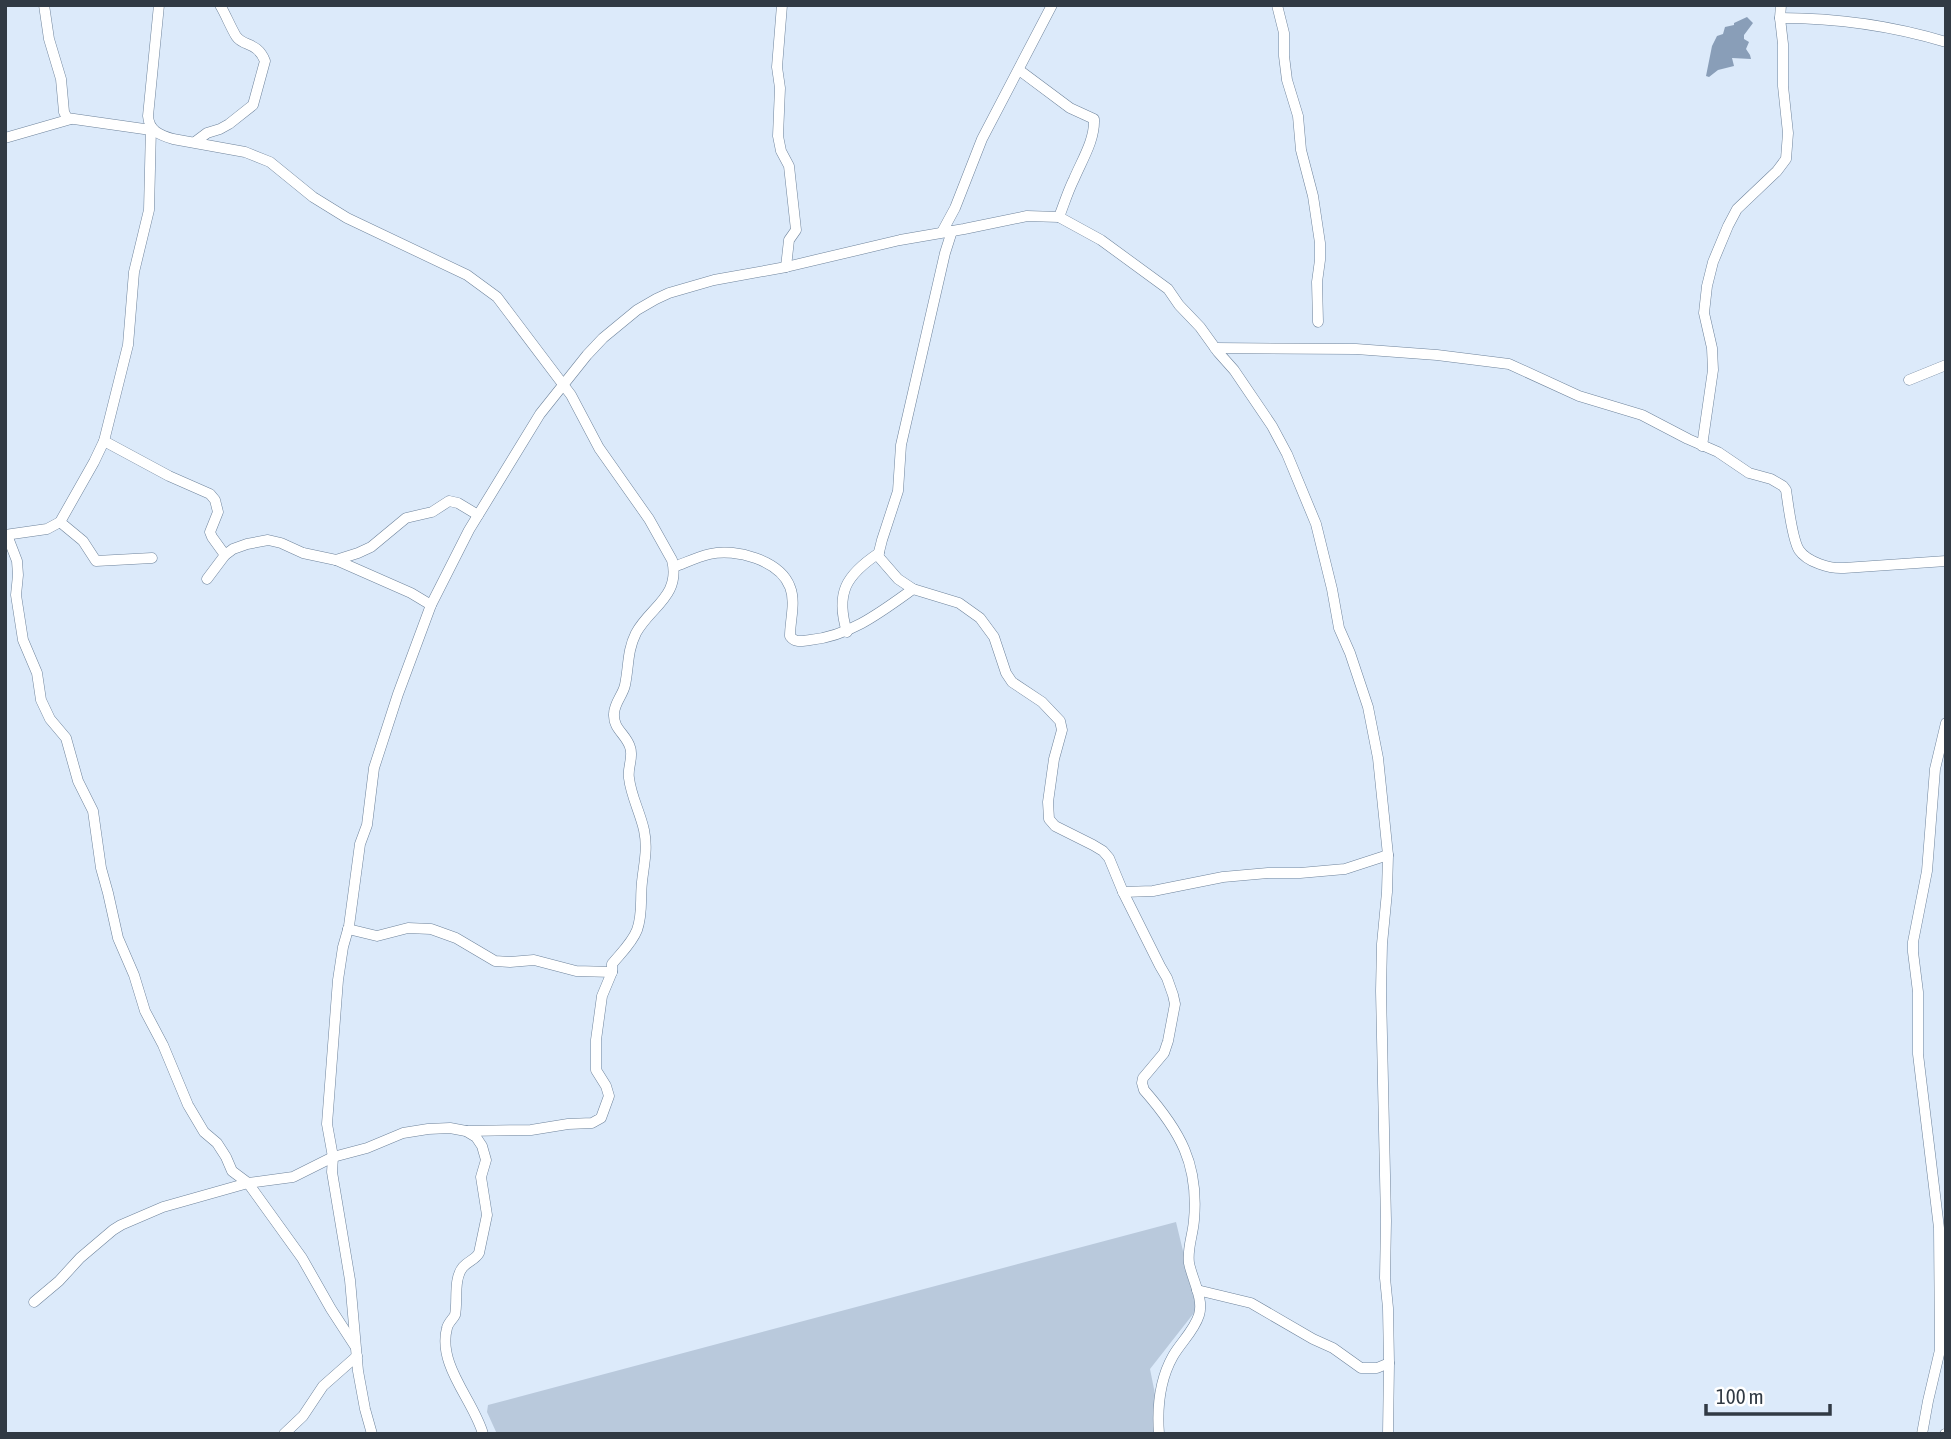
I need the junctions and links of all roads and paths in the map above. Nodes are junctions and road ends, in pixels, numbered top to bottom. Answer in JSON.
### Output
{"nodes":[{"id":1,"x":44,"y":5,"type":"edge"},
{"id":2,"x":159,"y":5,"type":"edge"},
{"id":3,"x":220,"y":5,"type":"edge"},
{"id":4,"x":782,"y":5,"type":"edge"},
{"id":5,"x":1052,"y":5,"type":"edge"},
{"id":6,"x":1277,"y":5,"type":"edge"},
{"id":7,"x":1781,"y":5,"type":"edge"},
{"id":8,"x":1780,"y":18,"type":"junction"},
{"id":9,"x":1946,"y":42,"type":"edge"},
{"id":10,"x":1019,"y":70,"type":"junction"},
{"id":11,"x":71,"y":119,"type":"junction"},
{"id":12,"x":151,"y":129,"type":"junction"},
{"id":13,"x":5,"y":138,"type":"edge"},
{"id":14,"x":195,"y":142,"type":"junction"},
{"id":15,"x":1059,"y":217,"type":"junction"},
{"id":16,"x":947,"y":232,"type":"junction"},
{"id":17,"x":786,"y":267,"type":"junction"},
{"id":18,"x":1318,"y":322,"type":"dead end"},
{"id":19,"x":1215,"y":348,"type":"junction"},
{"id":20,"x":1946,"y":365,"type":"edge"},
{"id":21,"x":1909,"y":380,"type":"dead end"},
{"id":22,"x":563,"y":384,"type":"junction"},
{"id":23,"x":104,"y":440,"type":"junction"},
{"id":24,"x":1702,"y":446,"type":"junction"},
{"id":25,"x":478,"y":515,"type":"junction"},
{"id":26,"x":60,"y":522,"type":"junction"},
{"id":27,"x":6,"y":535,"type":"edge"},
{"id":28,"x":878,"y":553,"type":"junction"},
{"id":29,"x":225,"y":555,"type":"junction"},
{"id":30,"x":152,"y":558,"type":"dead end"},
{"id":31,"x":336,"y":560,"type":"junction"},
{"id":32,"x":1946,"y":561,"type":"edge"},
{"id":33,"x":674,"y":567,"type":"junction"},
{"id":34,"x":207,"y":579,"type":"dead end"},
{"id":35,"x":16,"y":587,"type":"junction"},
{"id":36,"x":914,"y":589,"type":"junction"},
{"id":37,"x":5,"y":591,"type":"edge"},
{"id":38,"x":432,"y":605,"type":"junction"},
{"id":39,"x":847,"y":632,"type":"junction"},
{"id":40,"x":1946,"y":723,"type":"edge"},
{"id":41,"x":1388,"y":855,"type":"junction"},
{"id":42,"x":1123,"y":892,"type":"junction"},
{"id":43,"x":348,"y":929,"type":"junction"},
{"id":44,"x":612,"y":972,"type":"junction"},
{"id":45,"x":466,"y":1131,"type":"junction"},
{"id":46,"x":333,"y":1157,"type":"junction"},
{"id":47,"x":248,"y":1183,"type":"junction"},
{"id":48,"x":1196,"y":1290,"type":"junction"},
{"id":49,"x":34,"y":1302,"type":"dead end"},
{"id":50,"x":356,"y":1352,"type":"junction"},
{"id":51,"x":1389,"y":1363,"type":"junction"},
{"id":52,"x":284,"y":1434,"type":"edge"},
{"id":53,"x":372,"y":1434,"type":"edge"},
{"id":54,"x":483,"y":1434,"type":"edge"},
{"id":55,"x":1159,"y":1434,"type":"edge"},
{"id":56,"x":1388,"y":1434,"type":"edge"},
{"id":57,"x":1922,"y":1434,"type":"edge"}],
"edges":[{"from":1,"to":11,"type":"street"},
{"from":2,"to":12,"type":"street"},
{"from":3,"to":14,"type":"street"},
{"from":4,"to":17,"type":"street"},
{"from":5,"to":10,"type":"street"},
{"from":6,"to":18,"type":"street"},
{"from":7,"to":8,"type":"street"},
{"from":8,"to":9,"type":"street"},
{"from":8,"to":24,"type":"street"},
{"from":10,"to":15,"type":"street"},
{"from":10,"to":16,"type":"street"},
{"from":11,"to":12,"type":"street"},
{"from":11,"to":13,"type":"street"},
{"from":12,"to":14,"type":"street"},
{"from":12,"to":23,"type":"street"},
{"from":14,"to":22,"type":"street"},
{"from":15,"to":16,"type":"street"},
{"from":15,"to":19,"type":"street"},
{"from":16,"to":17,"type":"street"},
{"from":16,"to":28,"type":"street"},
{"from":17,"to":22,"type":"street"},
{"from":19,"to":24,"type":"street"},
{"from":19,"to":41,"type":"street"},
{"from":20,"to":21,"type":"street"},
{"from":22,"to":25,"type":"street"},
{"from":22,"to":33,"type":"street"},
{"from":23,"to":26,"type":"street"},
{"from":23,"to":29,"type":"street"},
{"from":24,"to":32,"type":"street"},
{"from":25,"to":31,"type":"street"},
{"from":25,"to":38,"type":"street"},
{"from":26,"to":27,"type":"street"},
{"from":26,"to":30,"type":"street"},
{"from":27,"to":35,"type":"street"},
{"from":28,"to":36,"type":"street"},
{"from":28,"to":39,"type":"street"},
{"from":29,"to":31,"type":"street"},
{"from":29,"to":34,"type":"street"},
{"from":31,"to":38,"type":"street"},
{"from":33,"to":39,"type":"street"},
{"from":33,"to":44,"type":"street"},
{"from":35,"to":37,"type":"street"},
{"from":35,"to":47,"type":"street"},
{"from":36,"to":39,"type":"street"},
{"from":36,"to":42,"type":"street"},
{"from":38,"to":43,"type":"street"},
{"from":40,"to":57,"type":"street"},
{"from":41,"to":42,"type":"street"},
{"from":41,"to":51,"type":"street"},
{"from":42,"to":48,"type":"street"},
{"from":43,"to":44,"type":"street"},
{"from":43,"to":46,"type":"street"},
{"from":44,"to":45,"type":"street"},
{"from":45,"to":46,"type":"street"},
{"from":45,"to":54,"type":"street"},
{"from":46,"to":47,"type":"street"},
{"from":46,"to":50,"type":"street"},
{"from":47,"to":49,"type":"street"},
{"from":47,"to":50,"type":"street"},
{"from":48,"to":51,"type":"street"},
{"from":48,"to":55,"type":"street"},
{"from":50,"to":52,"type":"street"},
{"from":50,"to":53,"type":"street"},
{"from":51,"to":56,"type":"street"}]}
